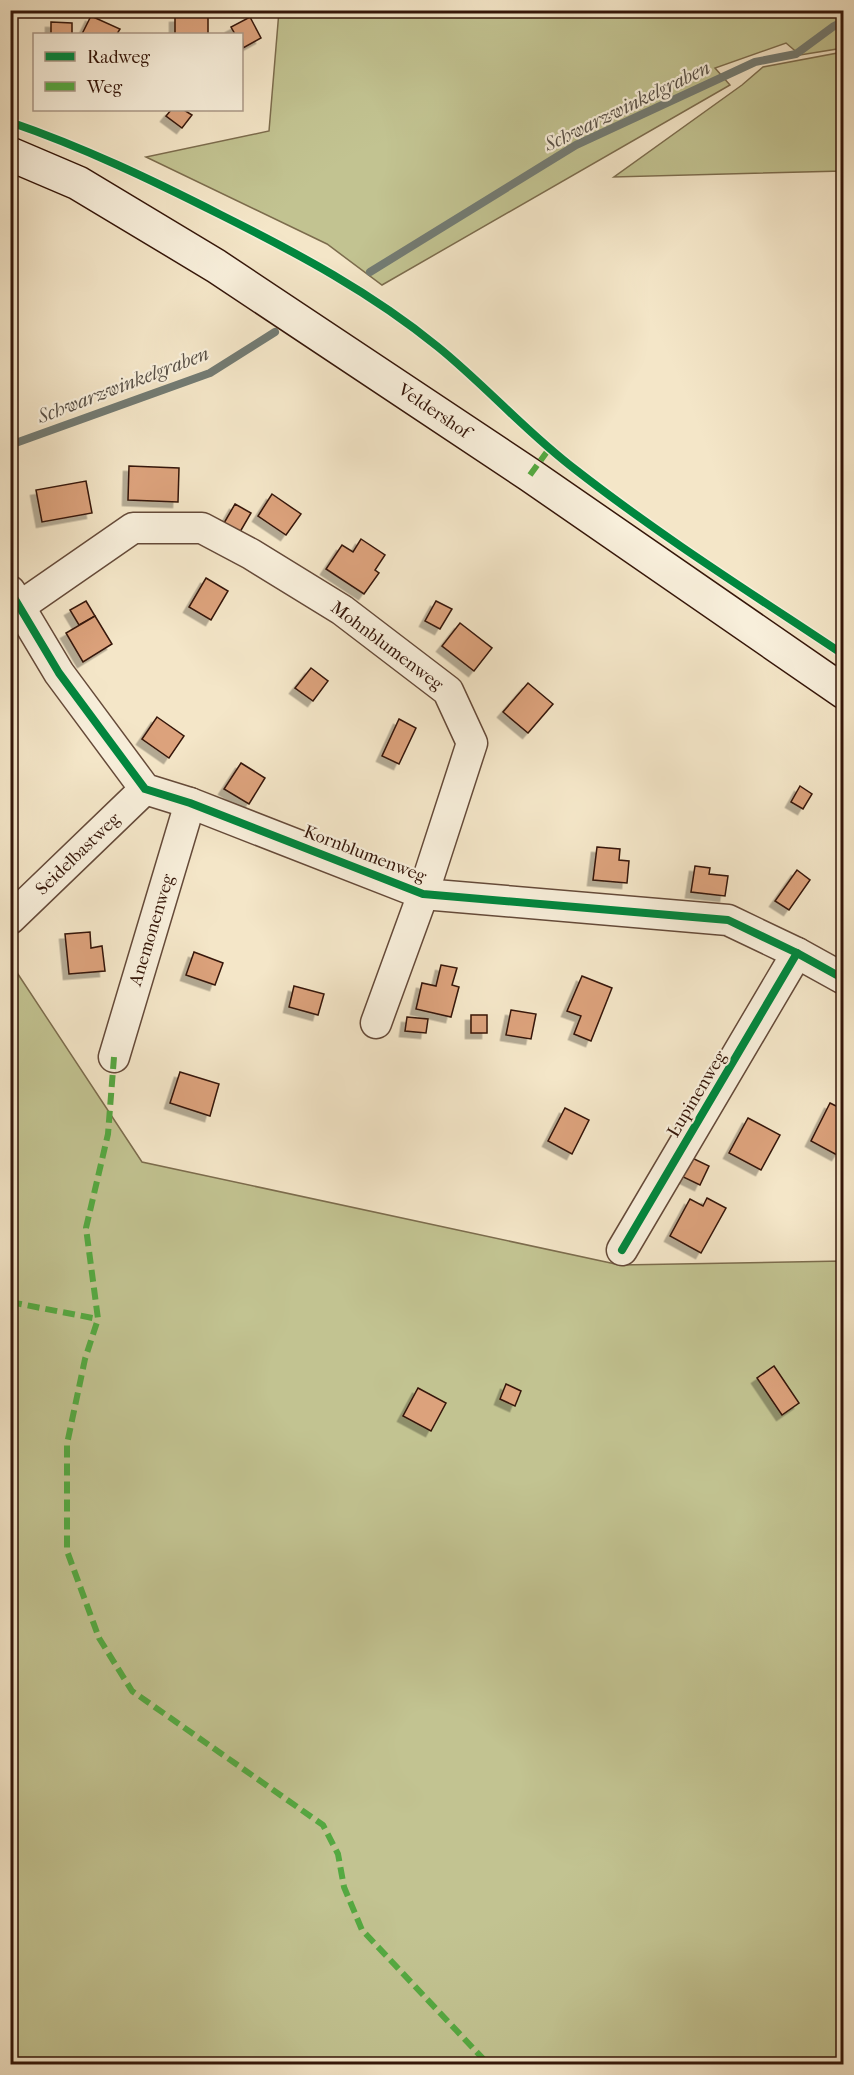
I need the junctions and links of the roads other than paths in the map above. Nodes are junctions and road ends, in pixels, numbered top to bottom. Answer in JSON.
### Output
{"nodes":[{"id":1,"x":10,"y":154,"type":"edge"},
{"id":2,"x":15,"y":599,"type":"edge"},
{"id":3,"x":843,"y":692,"type":"edge"},
{"id":4,"x":145,"y":789,"type":"junction"},
{"id":5,"x":190,"y":803,"type":"junction"},
{"id":6,"x":423,"y":894,"type":"junction"},
{"id":7,"x":10,"y":919,"type":"edge"},
{"id":8,"x":797,"y":952,"type":"junction"},
{"id":9,"x":843,"y":979,"type":"edge"},
{"id":10,"x":376,"y":1023,"type":"dead end"},
{"id":11,"x":114,"y":1057,"type":"dead end"},
{"id":12,"x":622,"y":1250,"type":"dead end"}],
"edges":[{"from":1,"to":3,"type":"main road","name":"Veldershof"},
{"from":2,"to":4,"type":"street"},
{"from":2,"to":6,"type":"street","name":"Mohnblumenweg"},
{"from":4,"to":5,"type":"street","name":"Kornblumenweg"},
{"from":4,"to":7,"type":"street","name":"Seidelbastweg"},
{"from":5,"to":6,"type":"street","name":"Kornblumenweg"},
{"from":5,"to":11,"type":"street","name":"Anemonenweg"},
{"from":6,"to":8,"type":"street","name":"Kornblumenweg"},
{"from":6,"to":10,"type":"street","name":"Mohnblumenweg"},
{"from":8,"to":9,"type":"street","name":"Kornblumenweg"},
{"from":8,"to":12,"type":"street","name":"Lupinenweg"}]}
